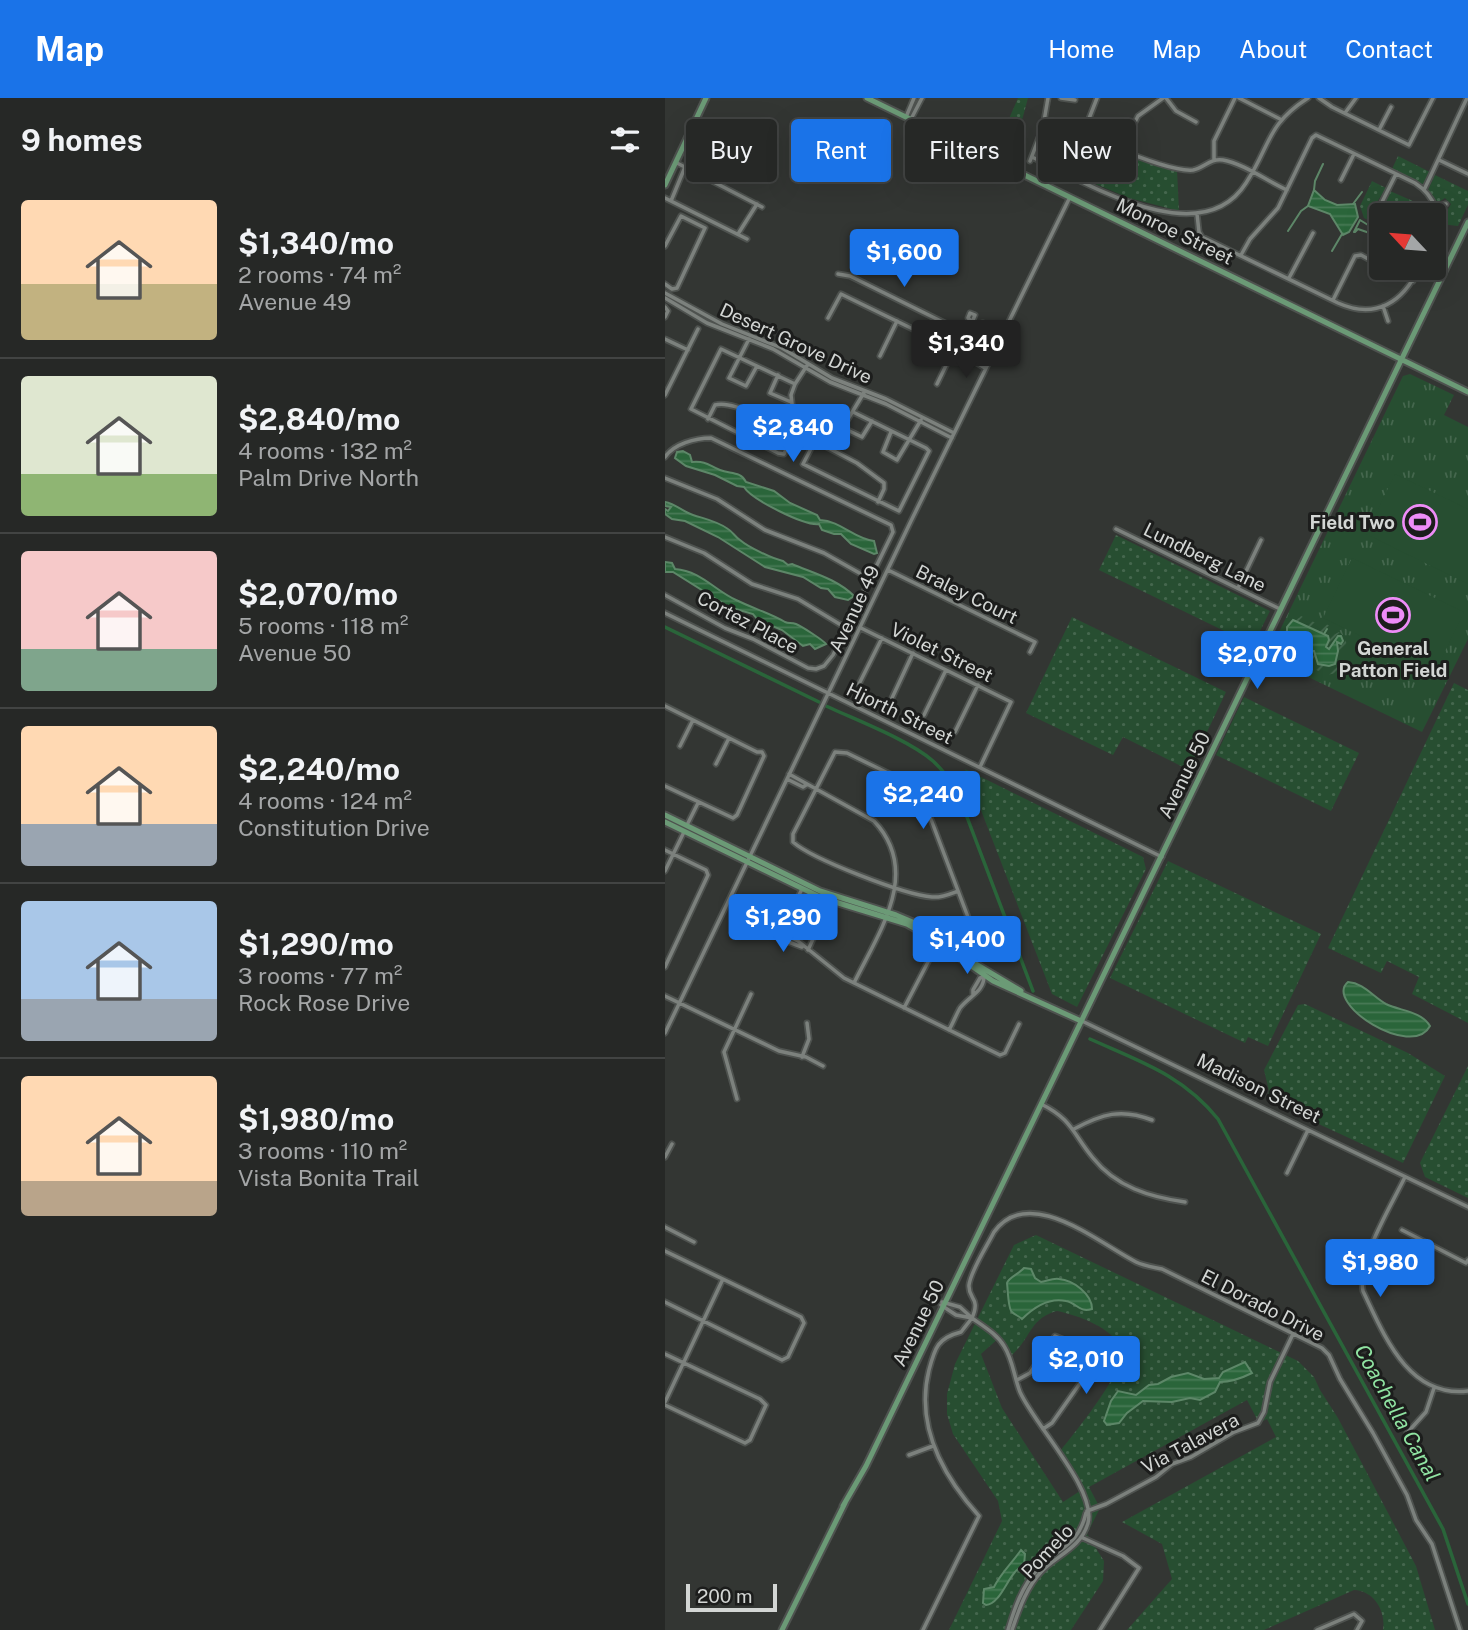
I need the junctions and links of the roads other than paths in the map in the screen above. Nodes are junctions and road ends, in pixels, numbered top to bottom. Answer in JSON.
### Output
{"nodes":[{"id":1,"x":706,"y":98,"type":"edge"},
{"id":2,"x":867,"y":98,"type":"edge"},
{"id":3,"x":914,"y":98,"type":"edge"},
{"id":4,"x":922,"y":98,"type":"edge"},
{"id":5,"x":1048,"y":98,"type":"edge"},
{"id":6,"x":1062,"y":98,"type":"edge"},
{"id":7,"x":1097,"y":98,"type":"edge"},
{"id":8,"x":1165,"y":98,"type":"edge"},
{"id":9,"x":1236,"y":98,"type":"edge"},
{"id":10,"x":1308,"y":98,"type":"edge"},
{"id":11,"x":1319,"y":98,"type":"edge"},
{"id":12,"x":1356,"y":98,"type":"edge"},
{"id":13,"x":1433,"y":98,"type":"edge"},
{"id":14,"x":1467,"y":98,"type":"edge"},
{"id":15,"x":1075,"y":100,"type":"dead end"},
{"id":16,"x":1391,"y":107,"type":"dead end"},
{"id":17,"x":1345,"y":113,"type":"junction"},
{"id":18,"x":909,"y":118,"type":"junction"},
{"id":19,"x":1089,"y":119,"type":"edge"},
{"id":20,"x":1280,"y":119,"type":"junction"},
{"id":21,"x":1136,"y":120,"type":"edge"},
{"id":22,"x":1196,"y":122,"type":"dead end"},
{"id":23,"x":1379,"y":130,"type":"junction"},
{"id":24,"x":1354,"y":153,"type":"junction"},
{"id":25,"x":1136,"y":155,"type":"edge"},
{"id":26,"x":1439,"y":159,"type":"junction"},
{"id":27,"x":1214,"y":160,"type":"junction"},
{"id":28,"x":675,"y":163,"type":"junction"},
{"id":29,"x":686,"y":168,"type":"joint"},
{"id":30,"x":1252,"y":173,"type":"junction"},
{"id":31,"x":1396,"y":174,"type":"junction"},
{"id":32,"x":1468,"y":174,"type":"edge"},
{"id":33,"x":1341,"y":180,"type":"dead end"},
{"id":34,"x":710,"y":182,"type":"edge"},
{"id":35,"x":665,"y":185,"type":"edge"},
{"id":36,"x":1287,"y":190,"type":"junction"},
{"id":37,"x":1424,"y":190,"type":"junction"},
{"id":38,"x":1070,"y":197,"type":"junction"},
{"id":39,"x":665,"y":198,"type":"edge"},
{"id":40,"x":671,"y":201,"type":"junction"},
{"id":41,"x":1382,"y":203,"type":"edge"},
{"id":42,"x":1433,"y":203,"type":"edge"},
{"id":43,"x":1197,"y":214,"type":"junction"},
{"id":44,"x":1468,"y":222,"type":"edge"},
{"id":45,"x":1314,"y":233,"type":"dead end"},
{"id":46,"x":738,"y":234,"type":"junction"},
{"id":47,"x":747,"y":239,"type":"dead end"},
{"id":48,"x":665,"y":246,"type":"edge"},
{"id":49,"x":1241,"y":255,"type":"junction"},
{"id":50,"x":1369,"y":261,"type":"edge"},
{"id":51,"x":838,"y":274,"type":"dead end"},
{"id":52,"x":1289,"y":278,"type":"junction"},
{"id":53,"x":1413,"y":281,"type":"edge"},
{"id":54,"x":666,"y":285,"type":"edge"},
{"id":55,"x":665,"y":296,"type":"edge"},
{"id":56,"x":1333,"y":300,"type":"junction"},
{"id":57,"x":1383,"y":306,"type":"junction"},
{"id":58,"x":665,"y":307,"type":"edge"},
{"id":59,"x":665,"y":317,"type":"edge"},
{"id":60,"x":828,"y":318,"type":"dead end"},
{"id":61,"x":897,"y":321,"type":"junction"},
{"id":62,"x":1388,"y":321,"type":"dead end"},
{"id":63,"x":976,"y":324,"type":"junction"},
{"id":64,"x":698,"y":329,"type":"dead end"},
{"id":65,"x":1003,"y":332,"type":"junction"},
{"id":66,"x":747,"y":337,"type":"junction"},
{"id":67,"x":1000,"y":338,"type":"junction"},
{"id":68,"x":665,"y":339,"type":"edge"},
{"id":69,"x":688,"y":349,"type":"junction"},
{"id":70,"x":954,"y":349,"type":"junction"},
{"id":71,"x":739,"y":356,"type":"junction"},
{"id":72,"x":880,"y":356,"type":"dead end"},
{"id":73,"x":1403,"y":360,"type":"junction"},
{"id":74,"x":758,"y":365,"type":"junction"},
{"id":75,"x":805,"y":365,"type":"junction"},
{"id":76,"x":985,"y":368,"type":"junction"},
{"id":77,"x":778,"y":375,"type":"junction"},
{"id":78,"x":795,"y":384,"type":"junction"},
{"id":79,"x":937,"y":384,"type":"dead end"},
{"id":80,"x":1468,"y":392,"type":"edge"},
{"id":81,"x":862,"y":393,"type":"junction"},
{"id":82,"x":665,"y":395,"type":"edge"},
{"id":83,"x":790,"y":402,"type":"junction"},
{"id":84,"x":853,"y":412,"type":"junction"},
{"id":85,"x":708,"y":419,"type":"junction"},
{"id":86,"x":919,"y":419,"type":"junction"},
{"id":87,"x":872,"y":421,"type":"junction"},
{"id":88,"x":841,"y":427,"type":"junction"},
{"id":89,"x":795,"y":429,"type":"junction"},
{"id":90,"x":892,"y":431,"type":"junction"},
{"id":91,"x":953,"y":435,"type":"junction"},
{"id":92,"x":909,"y":439,"type":"junction"},
{"id":93,"x":815,"y":441,"type":"junction"},
{"id":94,"x":665,"y":457,"type":"edge"},
{"id":95,"x":665,"y":478,"type":"edge"},
{"id":96,"x":878,"y":502,"type":"junction"},
{"id":97,"x":1116,"y":528,"type":"dead end"},
{"id":98,"x":665,"y":537,"type":"edge"},
{"id":99,"x":1261,"y":540,"type":"dead end"},
{"id":100,"x":888,"y":570,"type":"junction"},
{"id":101,"x":870,"y":579,"type":"junction"},
{"id":102,"x":1238,"y":588,"type":"junction"},
{"id":103,"x":665,"y":595,"type":"edge"},
{"id":104,"x":1282,"y":610,"type":"junction"},
{"id":105,"x":665,"y":613,"type":"edge"},
{"id":106,"x":846,"y":628,"type":"junction"},
{"id":107,"x":861,"y":628,"type":"junction"},
{"id":108,"x":882,"y":638,"type":"junction"},
{"id":109,"x":1030,"y":652,"type":"dead end"},
{"id":110,"x":913,"y":653,"type":"junction"},
{"id":111,"x":946,"y":670,"type":"junction"},
{"id":112,"x":859,"y":684,"type":"dead end"},
{"id":113,"x":978,"y":685,"type":"junction"},
{"id":114,"x":828,"y":694,"type":"junction"},
{"id":115,"x":892,"y":698,"type":"dead end"},
{"id":116,"x":665,"y":706,"type":"edge"},
{"id":117,"x":924,"y":715,"type":"dead end"},
{"id":118,"x":693,"y":720,"type":"junction"},
{"id":119,"x":955,"y":732,"type":"dead end"},
{"id":120,"x":729,"y":738,"type":"junction"},
{"id":121,"x":680,"y":746,"type":"dead end"},
{"id":122,"x":716,"y":764,"type":"dead end"},
{"id":123,"x":979,"y":766,"type":"junction"},
{"id":124,"x":788,"y":776,"type":"junction"},
{"id":125,"x":665,"y":786,"type":"edge"},
{"id":126,"x":815,"y":790,"type":"junction"},
{"id":127,"x":698,"y":803,"type":"junction"},
{"id":128,"x":665,"y":815,"type":"edge"},
{"id":129,"x":665,"y":821,"type":"edge"},
{"id":130,"x":685,"y":828,"type":"junction"},
{"id":131,"x":665,"y":850,"type":"edge"},
{"id":132,"x":673,"y":854,"type":"junction"},
{"id":133,"x":1162,"y":857,"type":"junction"},
{"id":134,"x":748,"y":859,"type":"junction"},
{"id":135,"x":665,"y":871,"type":"edge"},
{"id":136,"x":803,"y":886,"type":"junction"},
{"id":137,"x":894,"y":886,"type":"junction"},
{"id":138,"x":958,"y":891,"type":"junction"},
{"id":139,"x":824,"y":915,"type":"dead end"},
{"id":140,"x":887,"y":915,"type":"junction"},
{"id":141,"x":974,"y":933,"type":"dead end"},
{"id":142,"x":808,"y":950,"type":"junction"},
{"id":143,"x":928,"y":962,"type":"dead end"},
{"id":144,"x":665,"y":967,"type":"edge"},
{"id":145,"x":984,"y":977,"type":"junction"},
{"id":146,"x":854,"y":983,"type":"junction"},
{"id":147,"x":977,"y":984,"type":"junction"},
{"id":148,"x":982,"y":987,"type":"junction"},
{"id":149,"x":751,"y":994,"type":"dead end"},
{"id":150,"x":972,"y":995,"type":"junction"},
{"id":151,"x":665,"y":996,"type":"edge"},
{"id":152,"x":1035,"y":1000,"type":"junction"},
{"id":153,"x":680,"y":1002,"type":"junction"},
{"id":154,"x":904,"y":1008,"type":"junction"},
{"id":155,"x":1081,"y":1021,"type":"junction"},
{"id":156,"x":807,"y":1023,"type":"dead end"},
{"id":157,"x":1019,"y":1024,"type":"dead end"},
{"id":158,"x":735,"y":1030,"type":"junction"},
{"id":159,"x":949,"y":1030,"type":"junction"},
{"id":160,"x":665,"y":1033,"type":"edge"},
{"id":161,"x":802,"y":1057,"type":"junction"},
{"id":162,"x":823,"y":1066,"type":"dead end"},
{"id":163,"x":737,"y":1100,"type":"dead end"},
{"id":164,"x":1041,"y":1104,"type":"junction"},
{"id":165,"x":1152,"y":1120,"type":"dead end"},
{"id":166,"x":1074,"y":1129,"type":"junction"},
{"id":167,"x":1308,"y":1130,"type":"junction"},
{"id":168,"x":672,"y":1144,"type":"dead end"},
{"id":169,"x":665,"y":1157,"type":"edge"},
{"id":170,"x":1287,"y":1173,"type":"dead end"},
{"id":171,"x":1405,"y":1177,"type":"junction"},
{"id":172,"x":1185,"y":1202,"type":"dead end"},
{"id":173,"x":1468,"y":1207,"type":"edge"},
{"id":174,"x":665,"y":1227,"type":"edge"},
{"id":175,"x":1402,"y":1230,"type":"dead end"},
{"id":176,"x":694,"y":1242,"type":"dead end"},
{"id":177,"x":665,"y":1251,"type":"edge"},
{"id":178,"x":1467,"y":1263,"type":"edge"},
{"id":179,"x":723,"y":1280,"type":"junction"},
{"id":180,"x":665,"y":1301,"type":"edge"},
{"id":181,"x":943,"y":1304,"type":"junction"},
{"id":182,"x":971,"y":1319,"type":"junction"},
{"id":183,"x":703,"y":1321,"type":"junction"},
{"id":184,"x":1293,"y":1334,"type":"junction"},
{"id":185,"x":665,"y":1354,"type":"edge"},
{"id":186,"x":684,"y":1363,"type":"junction"},
{"id":187,"x":1017,"y":1380,"type":"junction"},
{"id":188,"x":1434,"y":1388,"type":"junction"},
{"id":189,"x":1468,"y":1391,"type":"edge"},
{"id":190,"x":665,"y":1403,"type":"edge"},
{"id":191,"x":1043,"y":1429,"type":"junction"},
{"id":192,"x":1408,"y":1433,"type":"dead end"},
{"id":193,"x":933,"y":1446,"type":"junction"},
{"id":194,"x":909,"y":1455,"type":"dead end"},
{"id":195,"x":1087,"y":1511,"type":"junction"},
{"id":196,"x":1080,"y":1536,"type":"junction"},
{"id":197,"x":782,"y":1630,"type":"edge"},
{"id":198,"x":923,"y":1630,"type":"edge"},
{"id":199,"x":1010,"y":1630,"type":"edge"},
{"id":200,"x":1100,"y":1630,"type":"edge"},
{"id":201,"x":1317,"y":1630,"type":"edge"},
{"id":202,"x":1357,"y":1630,"type":"edge"},
{"id":203,"x":1460,"y":1630,"type":"edge"}],
"edges":[{"from":1,"to":28,"type":"main road"},
{"from":2,"to":18,"type":"main road","name":"Monroe Street"},
{"from":3,"to":18,"type":"street"},
{"from":4,"to":18,"type":"street"},
{"from":5,"to":43,"type":"street"},
{"from":6,"to":15,"type":"street"},
{"from":7,"to":19,"type":"street"},
{"from":8,"to":21,"type":"street"},
{"from":8,"to":22,"type":"street"},
{"from":9,"to":20,"type":"street"},
{"from":9,"to":27,"type":"street"},
{"from":10,"to":20,"type":"street"},
{"from":11,"to":17,"type":"street"},
{"from":12,"to":17,"type":"street"},
{"from":13,"to":23,"type":"street"},
{"from":14,"to":26,"type":"street"},
{"from":16,"to":23,"type":"street"},
{"from":17,"to":23,"type":"street"},
{"from":18,"to":38,"type":"main road","name":"Monroe Street"},
{"from":20,"to":30,"type":"street"},
{"from":24,"to":31,"type":"street"},
{"from":24,"to":33,"type":"street"},
{"from":24,"to":36,"type":"street"},
{"from":25,"to":27,"type":"street"},
{"from":26,"to":32,"type":"street"},
{"from":26,"to":37,"type":"street"},
{"from":27,"to":30,"type":"street"},
{"from":28,"to":29,"type":"street"},
{"from":28,"to":35,"type":"main road"},
{"from":29,"to":40,"type":"street"},
{"from":30,"to":36,"type":"street"},
{"from":30,"to":43,"type":"street"},
{"from":31,"to":37,"type":"street"},
{"from":31,"to":41,"type":"street"},
{"from":34,"to":46,"type":"street"},
{"from":36,"to":49,"type":"street"},
{"from":37,"to":42,"type":"street"},
{"from":38,"to":65,"type":"street","name":"Avenue 49"},
{"from":38,"to":73,"type":"main road","name":"Monroe Street"},
{"from":39,"to":40,"type":"street"},
{"from":40,"to":46,"type":"street"},
{"from":43,"to":49,"type":"street"},
{"from":44,"to":73,"type":"main road","name":"Avenue 50"},
{"from":45,"to":52,"type":"street"},
{"from":46,"to":47,"type":"street"},
{"from":48,"to":54,"type":"street"},
{"from":49,"to":52,"type":"street"},
{"from":50,"to":56,"type":"street"},
{"from":51,"to":63,"type":"street"},
{"from":52,"to":56,"type":"street"},
{"from":53,"to":57,"type":"street"},
{"from":55,"to":66,"type":"street","name":"Desert Grove Drive"},
{"from":56,"to":57,"type":"street"},
{"from":57,"to":62,"type":"street"},
{"from":58,"to":59,"type":"street"},
{"from":60,"to":61,"type":"street"},
{"from":61,"to":70,"type":"street"},
{"from":61,"to":72,"type":"street"},
{"from":63,"to":65,"type":"street"},
{"from":63,"to":67,"type":"street"},
{"from":64,"to":69,"type":"street"},
{"from":65,"to":67,"type":"street","name":"Avenue 49"},
{"from":66,"to":71,"type":"street"},
{"from":66,"to":75,"type":"street","name":"Desert Grove Drive"},
{"from":67,"to":76,"type":"street","name":"Avenue 49"},
{"from":68,"to":69,"type":"street"},
{"from":69,"to":82,"type":"street"},
{"from":70,"to":76,"type":"street"},
{"from":70,"to":79,"type":"street"},
{"from":71,"to":74,"type":"street"},
{"from":71,"to":74,"type":"street"},
{"from":71,"to":85,"type":"street"},
{"from":73,"to":80,"type":"main road","name":"Monroe Street"},
{"from":73,"to":104,"type":"main road","name":"Avenue 50"},
{"from":74,"to":77,"type":"street"},
{"from":75,"to":78,"type":"street"},
{"from":75,"to":81,"type":"street","name":"Desert Grove Drive"},
{"from":76,"to":91,"type":"street","name":"Avenue 49"},
{"from":77,"to":78,"type":"street"},
{"from":77,"to":83,"type":"street"},
{"from":78,"to":83,"type":"street"},
{"from":81,"to":84,"type":"street"},
{"from":81,"to":86,"type":"street","name":"Desert Grove Drive"},
{"from":83,"to":89,"type":"street"},
{"from":84,"to":87,"type":"street"},
{"from":84,"to":88,"type":"street"},
{"from":85,"to":89,"type":"street"},
{"from":85,"to":89,"type":"street"},
{"from":86,"to":91,"type":"street","name":"Desert Grove Drive"},
{"from":86,"to":92,"type":"street"},
{"from":87,"to":88,"type":"street"},
{"from":87,"to":90,"type":"street"},
{"from":88,"to":93,"type":"street"},
{"from":90,"to":92,"type":"street"},
{"from":90,"to":92,"type":"street"},
{"from":91,"to":100,"type":"street","name":"Avenue 49"},
{"from":92,"to":96,"type":"street"},
{"from":93,"to":96,"type":"street"},
{"from":93,"to":96,"type":"street"},
{"from":94,"to":101,"type":"street"},
{"from":95,"to":101,"type":"street"},
{"from":97,"to":102,"type":"street","name":"Lundberg Lane"},
{"from":98,"to":106,"type":"street"},
{"from":99,"to":102,"type":"street"},
{"from":100,"to":107,"type":"street","name":"Avenue 49"},
{"from":100,"to":109,"type":"street","name":"Braley Court"},
{"from":101,"to":106,"type":"street"},
{"from":102,"to":104,"type":"street","name":"Lundberg Lane"},
{"from":103,"to":106,"type":"street","name":"Cortez Place"},
{"from":104,"to":133,"type":"main road","name":"Avenue 50"},
{"from":105,"to":114,"type":"street","name":"Hjorth Street"},
{"from":107,"to":108,"type":"street","name":"Violet Street"},
{"from":107,"to":114,"type":"street","name":"Avenue 49"},
{"from":108,"to":110,"type":"street","name":"Violet Street"},
{"from":108,"to":112,"type":"street"},
{"from":110,"to":111,"type":"street","name":"Violet Street"},
{"from":110,"to":115,"type":"street"},
{"from":111,"to":113,"type":"street","name":"Violet Street"},
{"from":111,"to":117,"type":"street"},
{"from":113,"to":119,"type":"street"},
{"from":113,"to":123,"type":"street","name":"Violet Street"},
{"from":114,"to":123,"type":"street","name":"Hjorth Street"},
{"from":114,"to":124,"type":"street","name":"Avenue 49"},
{"from":116,"to":118,"type":"street"},
{"from":118,"to":120,"type":"street"},
{"from":118,"to":121,"type":"street"},
{"from":120,"to":122,"type":"street"},
{"from":120,"to":127,"type":"street"},
{"from":123,"to":133,"type":"street","name":"Hjorth Street"},
{"from":124,"to":126,"type":"street"},
{"from":124,"to":134,"type":"street","name":"Avenue 49"},
{"from":125,"to":127,"type":"street"},
{"from":126,"to":137,"type":"street"},
{"from":126,"to":137,"type":"street"},
{"from":126,"to":138,"type":"street"},
{"from":127,"to":130,"type":"street"},
{"from":128,"to":130,"type":"main road","name":"Madison Street"},
{"from":129,"to":130,"type":"main road","name":"Madison Street"},
{"from":130,"to":132,"type":"street"},
{"from":130,"to":134,"type":"main road","name":"Madison Street"},
{"from":131,"to":132,"type":"street"},
{"from":132,"to":135,"type":"street"},
{"from":132,"to":144,"type":"street"},
{"from":133,"to":155,"type":"main road","name":"Avenue 50"},
{"from":134,"to":136,"type":"main road","name":"Madison Street"},
{"from":134,"to":153,"type":"street","name":"Avenue 49"},
{"from":136,"to":140,"type":"main road","name":"Madison Street"},
{"from":136,"to":142,"type":"street"},
{"from":137,"to":138,"type":"street"},
{"from":137,"to":140,"type":"street"},
{"from":138,"to":141,"type":"street"},
{"from":139,"to":142,"type":"street"},
{"from":140,"to":145,"type":"main road","name":"Madison Street"},
{"from":140,"to":146,"type":"street"},
{"from":140,"to":152,"type":"main road","name":"Madison Street"},
{"from":142,"to":146,"type":"street"},
{"from":143,"to":154,"type":"street"},
{"from":145,"to":147,"type":"street"},
{"from":145,"to":148,"type":"street"},
{"from":145,"to":152,"type":"main road","name":"Madison Street"},
{"from":146,"to":154,"type":"street"},
{"from":147,"to":148,"type":"street"},
{"from":147,"to":150,"type":"street"},
{"from":148,"to":150,"type":"street"},
{"from":149,"to":158,"type":"street"},
{"from":150,"to":159,"type":"street"},
{"from":151,"to":153,"type":"street"},
{"from":152,"to":155,"type":"main road","name":"Madison Street"},
{"from":153,"to":158,"type":"street"},
{"from":153,"to":160,"type":"street","name":"Avenue 49"},
{"from":154,"to":159,"type":"street"},
{"from":155,"to":164,"type":"main road","name":"Avenue 50"},
{"from":155,"to":167,"type":"street","name":"Madison Street"},
{"from":156,"to":161,"type":"street"},
{"from":157,"to":159,"type":"street"},
{"from":158,"to":161,"type":"street"},
{"from":158,"to":163,"type":"street"},
{"from":161,"to":162,"type":"street"},
{"from":164,"to":166,"type":"street"},
{"from":164,"to":181,"type":"main road","name":"Avenue 50"},
{"from":165,"to":166,"type":"street"},
{"from":166,"to":172,"type":"street"},
{"from":167,"to":170,"type":"street"},
{"from":167,"to":171,"type":"street","name":"Madison Street"},
{"from":168,"to":169,"type":"street"},
{"from":171,"to":173,"type":"street","name":"Madison Street"},
{"from":171,"to":188,"type":"street"},
{"from":174,"to":176,"type":"street"},
{"from":175,"to":178,"type":"street"},
{"from":177,"to":179,"type":"street"},
{"from":179,"to":183,"type":"street"},
{"from":179,"to":183,"type":"street"},
{"from":180,"to":183,"type":"street"},
{"from":181,"to":182,"type":"street"},
{"from":181,"to":182,"type":"street"},
{"from":181,"to":197,"type":"main road","name":"Avenue 50"},
{"from":182,"to":184,"type":"street","name":"El Dorado Drive"},
{"from":182,"to":187,"type":"street"},
{"from":182,"to":193,"type":"street"},
{"from":183,"to":186,"type":"street"},
{"from":184,"to":195,"type":"street","name":"Via Talavera"},
{"from":184,"to":203,"type":"street","name":"El Dorado Drive"},
{"from":185,"to":186,"type":"street"},
{"from":186,"to":190,"type":"street"},
{"from":186,"to":190,"type":"street"},
{"from":187,"to":191,"type":"street"},
{"from":187,"to":191,"type":"street"},
{"from":188,"to":189,"type":"street"},
{"from":188,"to":192,"type":"street"},
{"from":191,"to":195,"type":"street"},
{"from":193,"to":194,"type":"street"},
{"from":193,"to":198,"type":"street"},
{"from":195,"to":196,"type":"street","name":"Pomelo"},
{"from":196,"to":199,"type":"street","name":"Pomelo"},
{"from":196,"to":200,"type":"street"},
{"from":201,"to":202,"type":"street"}]}
